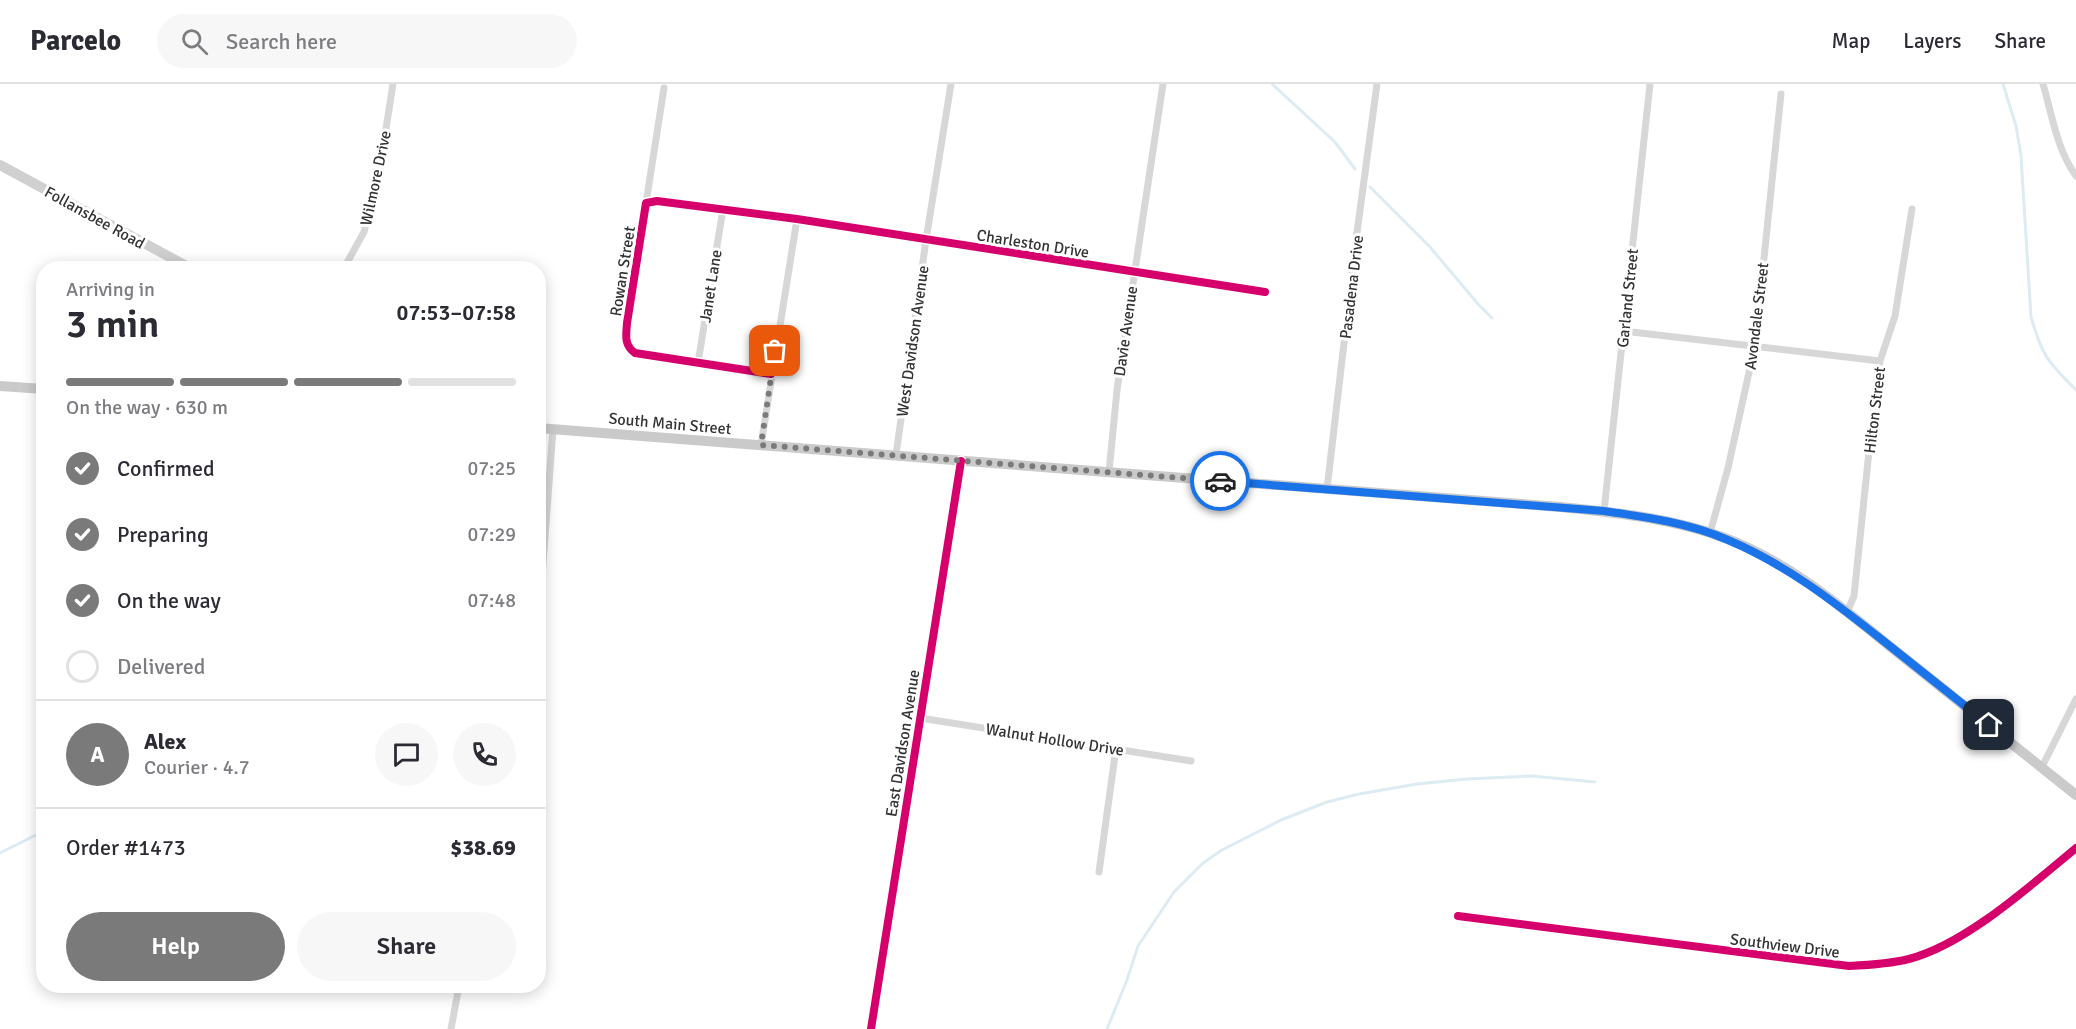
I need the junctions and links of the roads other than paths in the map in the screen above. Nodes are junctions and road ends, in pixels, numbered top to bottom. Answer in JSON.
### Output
{"nodes":[{"id":1,"x":393,"y":84,"type":"edge"},
{"id":2,"x":951,"y":84,"type":"edge"},
{"id":3,"x":1163,"y":84,"type":"edge"},
{"id":4,"x":1377,"y":84,"type":"edge"},
{"id":5,"x":1650,"y":84,"type":"edge"},
{"id":6,"x":2043,"y":84,"type":"edge"},
{"id":7,"x":664,"y":88,"type":"dead end"},
{"id":8,"x":1781,"y":94,"type":"dead end"},
{"id":9,"x":0,"y":165,"type":"edge"},
{"id":10,"x":2076,"y":176,"type":"edge"},
{"id":11,"x":646,"y":204,"type":"junction"},
{"id":12,"x":723,"y":209,"type":"junction"},
{"id":13,"x":1912,"y":209,"type":"dead end"},
{"id":14,"x":797,"y":219,"type":"junction"},
{"id":15,"x":926,"y":240,"type":"junction"},
{"id":16,"x":177,"y":261,"type":"edge"},
{"id":17,"x":348,"y":261,"type":"edge"},
{"id":18,"x":1134,"y":273,"type":"junction"},
{"id":19,"x":1266,"y":292,"type":"dead end"},
{"id":20,"x":1623,"y":332,"type":"junction"},
{"id":21,"x":1755,"y":345,"type":"junction"},
{"id":22,"x":1880,"y":361,"type":"junction"},
{"id":23,"x":698,"y":363,"type":"junction"},
{"id":24,"x":771,"y":374,"type":"junction"},
{"id":25,"x":0,"y":386,"type":"edge"},
{"id":26,"x":36,"y":388,"type":"edge"},
{"id":27,"x":546,"y":429,"type":"edge"},
{"id":28,"x":553,"y":429,"type":"junction"},
{"id":29,"x":761,"y":445,"type":"junction"},
{"id":30,"x":896,"y":455,"type":"junction"},
{"id":31,"x":961,"y":461,"type":"junction"},
{"id":32,"x":1109,"y":472,"type":"junction"},
{"id":33,"x":1327,"y":489,"type":"junction"},
{"id":34,"x":1604,"y":511,"type":"junction"},
{"id":35,"x":546,"y":523,"type":"edge"},
{"id":36,"x":1710,"y":533,"type":"junction"},
{"id":37,"x":1847,"y":612,"type":"junction"},
{"id":38,"x":2076,"y":699,"type":"edge"},
{"id":39,"x":920,"y":718,"type":"junction"},
{"id":40,"x":1116,"y":748,"type":"junction"},
{"id":41,"x":1191,"y":760,"type":"dead end"},
{"id":42,"x":2042,"y":767,"type":"junction"},
{"id":43,"x":2076,"y":795,"type":"edge"},
{"id":44,"x":2076,"y":848,"type":"edge"},
{"id":45,"x":1099,"y":872,"type":"dead end"},
{"id":46,"x":1458,"y":916,"type":"dead end"},
{"id":47,"x":458,"y":993,"type":"edge"},
{"id":48,"x":451,"y":1029,"type":"edge"},
{"id":49,"x":871,"y":1029,"type":"edge"}],
"edges":[{"from":1,"to":17,"type":"street","name":"Wilmore Drive"},
{"from":2,"to":15,"type":"street","name":"West Davidson Avenue"},
{"from":3,"to":18,"type":"street","name":"Davie Avenue"},
{"from":4,"to":33,"type":"street","name":"Pasadena Drive"},
{"from":5,"to":20,"type":"street","name":"Garland Street"},
{"from":6,"to":10,"type":"street"},
{"from":7,"to":11,"type":"street"},
{"from":8,"to":21,"type":"street","name":"Avondale Street"},
{"from":9,"to":16,"type":"street","name":"Follansbee Road"},
{"from":11,"to":12,"type":"street"},
{"from":11,"to":23,"type":"street","name":"Rowan Street"},
{"from":12,"to":14,"type":"street"},
{"from":12,"to":23,"type":"street","name":"Janet Lane"},
{"from":13,"to":22,"type":"street","name":"Hilton Street"},
{"from":14,"to":15,"type":"street","name":"Charleston Drive"},
{"from":14,"to":24,"type":"street"},
{"from":15,"to":18,"type":"street","name":"Charleston Drive"},
{"from":15,"to":30,"type":"street","name":"West Davidson Avenue"},
{"from":18,"to":19,"type":"street","name":"Charleston Drive"},
{"from":18,"to":32,"type":"street","name":"Davie Avenue"},
{"from":20,"to":21,"type":"street"},
{"from":20,"to":34,"type":"street","name":"Garland Street"},
{"from":21,"to":22,"type":"street"},
{"from":21,"to":36,"type":"street","name":"Avondale Street"},
{"from":22,"to":37,"type":"street","name":"Hilton Street"},
{"from":23,"to":24,"type":"street","name":"Rowan Street"},
{"from":24,"to":29,"type":"street"},
{"from":25,"to":26,"type":"main road"},
{"from":27,"to":28,"type":"main road","name":"South Main Street"},
{"from":28,"to":29,"type":"main road","name":"South Main Street"},
{"from":28,"to":35,"type":"street"},
{"from":29,"to":30,"type":"main road","name":"South Main Street"},
{"from":30,"to":31,"type":"main road","name":"South Main Street"},
{"from":31,"to":32,"type":"main road","name":"South Main Street"},
{"from":31,"to":39,"type":"street","name":"East Davidson Avenue"},
{"from":32,"to":33,"type":"main road","name":"South Main Street"},
{"from":33,"to":34,"type":"main road","name":"South Main Street"},
{"from":34,"to":36,"type":"main road","name":"South Main Street"},
{"from":36,"to":37,"type":"main road","name":"South Main Street"},
{"from":37,"to":42,"type":"main road","name":"South Main Street"},
{"from":38,"to":42,"type":"street"},
{"from":39,"to":40,"type":"street","name":"Walnut Hollow Drive"},
{"from":39,"to":49,"type":"street","name":"East Davidson Avenue"},
{"from":40,"to":41,"type":"street","name":"Walnut Hollow Drive"},
{"from":40,"to":45,"type":"street"},
{"from":42,"to":43,"type":"main road","name":"South Main Street"},
{"from":44,"to":46,"type":"street","name":"Southview Drive"},
{"from":47,"to":48,"type":"street"}]}
